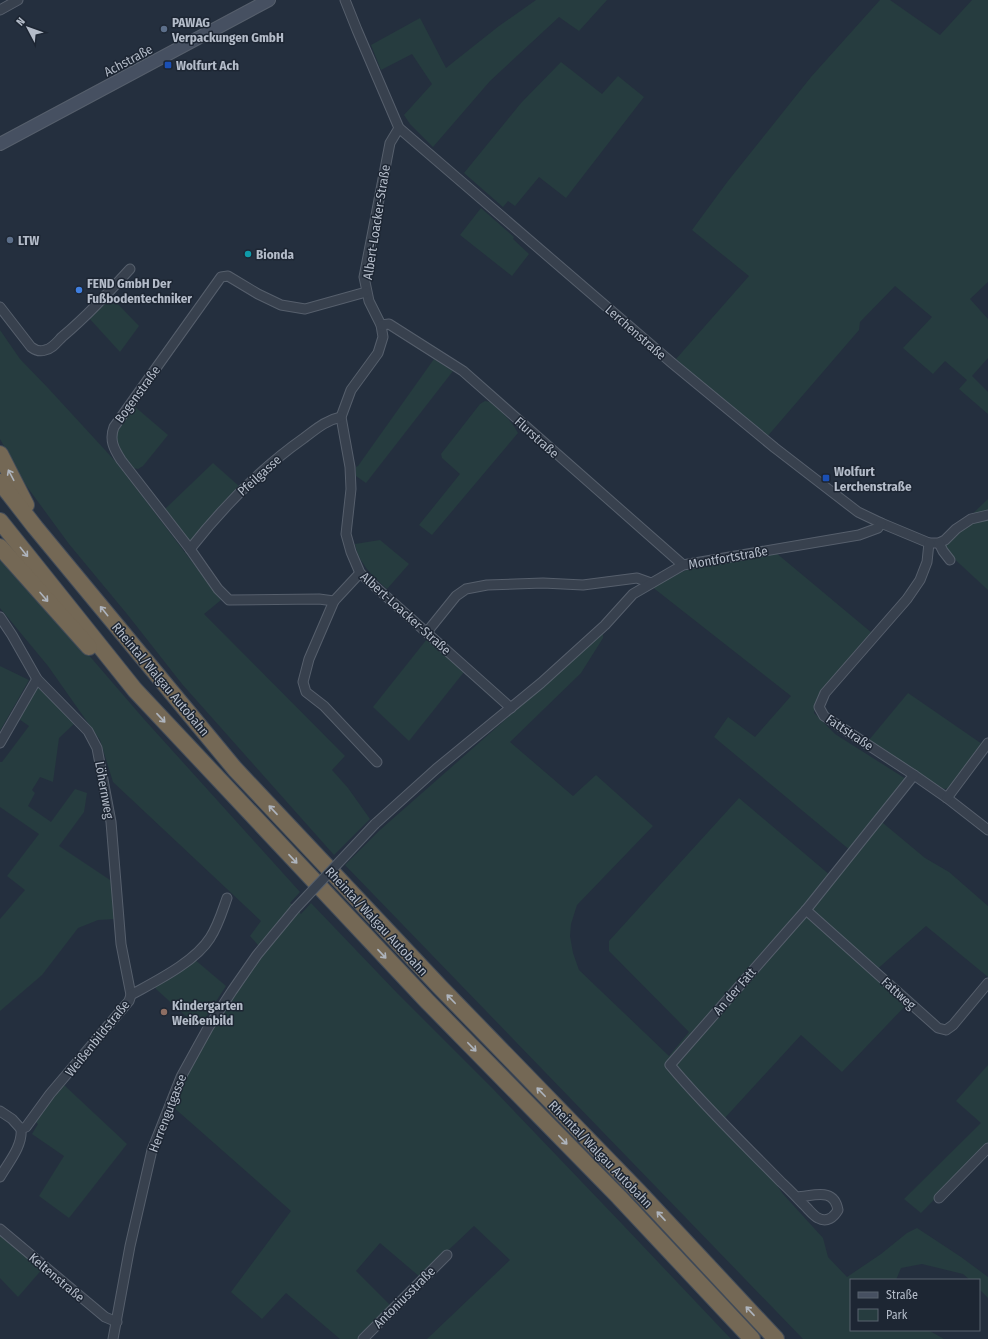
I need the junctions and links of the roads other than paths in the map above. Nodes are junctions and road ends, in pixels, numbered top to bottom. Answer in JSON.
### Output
{"nodes":[{"id":1,"x":18,"y":0,"type":"edge"},
{"id":2,"x":269,"y":0,"type":"edge"},
{"id":3,"x":345,"y":0,"type":"edge"},
{"id":4,"x":0,"y":10,"type":"edge"},
{"id":5,"x":399,"y":128,"type":"junction"},
{"id":6,"x":0,"y":144,"type":"edge"},
{"id":7,"x":130,"y":269,"type":"dead end"},
{"id":8,"x":366,"y":292,"type":"junction"},
{"id":9,"x":0,"y":307,"type":"edge"},
{"id":10,"x":382,"y":325,"type":"junction"},
{"id":11,"x":341,"y":417,"type":"junction"},
{"id":12,"x":0,"y":454,"type":"edge"},
{"id":13,"x":0,"y":482,"type":"edge"},
{"id":14,"x":988,"y":515,"type":"edge"},
{"id":15,"x":0,"y":521,"type":"edge"},
{"id":16,"x":881,"y":523,"type":"junction"},
{"id":17,"x":35,"y":527,"type":"junction"},
{"id":18,"x":929,"y":543,"type":"junction"},
{"id":19,"x":939,"y":543,"type":"junction"},
{"id":20,"x":0,"y":547,"type":"edge"},
{"id":21,"x":190,"y":549,"type":"junction"},
{"id":22,"x":950,"y":560,"type":"dead end"},
{"id":23,"x":683,"y":565,"type":"junction"},
{"id":24,"x":360,"y":573,"type":"junction"},
{"id":25,"x":651,"y":583,"type":"junction"},
{"id":26,"x":334,"y":601,"type":"junction"},
{"id":27,"x":0,"y":617,"type":"edge"},
{"id":28,"x":427,"y":632,"type":"junction"},
{"id":29,"x":37,"y":679,"type":"junction"},
{"id":30,"x":135,"y":690,"type":"junction"},
{"id":31,"x":511,"y":708,"type":"junction"},
{"id":32,"x":0,"y":743,"type":"edge"},
{"id":33,"x":988,"y":743,"type":"edge"},
{"id":34,"x":377,"y":762,"type":"dead end"},
{"id":35,"x":914,"y":775,"type":"junction"},
{"id":36,"x":947,"y":798,"type":"junction"},
{"id":37,"x":988,"y":830,"type":"edge"},
{"id":38,"x":227,"y":898,"type":"dead end"},
{"id":39,"x":806,"y":910,"type":"junction"},
{"id":40,"x":988,"y":983,"type":"edge"},
{"id":41,"x":131,"y":995,"type":"junction"},
{"id":42,"x":0,"y":1111,"type":"edge"},
{"id":43,"x":20,"y":1129,"type":"junction"},
{"id":44,"x":988,"y":1148,"type":"edge"},
{"id":45,"x":0,"y":1177,"type":"edge"},
{"id":46,"x":797,"y":1197,"type":"dead end"},
{"id":47,"x":939,"y":1198,"type":"dead end"},
{"id":48,"x":0,"y":1229,"type":"edge"},
{"id":49,"x":446,"y":1255,"type":"dead end"},
{"id":50,"x":117,"y":1322,"type":"junction"},
{"id":51,"x":113,"y":1339,"type":"edge"},
{"id":52,"x":363,"y":1339,"type":"edge"},
{"id":53,"x":752,"y":1339,"type":"edge"},
{"id":54,"x":776,"y":1339,"type":"edge"}],
"edges":[{"from":1,"to":4,"type":"street"},
{"from":2,"to":6,"type":"main road","name":"Achstraße"},
{"from":3,"to":5,"type":"street"},
{"from":5,"to":8,"type":"street","name":"Albert-Loacker-Straße"},
{"from":5,"to":16,"type":"street","name":"Lerchenstraße"},
{"from":7,"to":9,"type":"street"},
{"from":8,"to":10,"type":"street","name":"Albert-Loacker-Straße"},
{"from":8,"to":21,"type":"street","name":"Bogenstraße"},
{"from":10,"to":11,"type":"street"},
{"from":10,"to":23,"type":"street","name":"Flurstraße"},
{"from":11,"to":21,"type":"street","name":"Pfeilgasse"},
{"from":11,"to":24,"type":"street","name":"Albert-Loacker-Straße"},
{"from":17,"to":12,"type":"highway","one_way":true},
{"from":13,"to":17,"type":"highway","name":"Rheintal/Walgau Autobahn"},
{"from":14,"to":19,"type":"street"},
{"from":15,"to":30,"type":"highway","name":"Rheintal/Walgau Autobahn","one_way":true},
{"from":16,"to":18,"type":"street"},
{"from":16,"to":23,"type":"street","name":"Montfortstraße"},
{"from":54,"to":17,"type":"highway","name":"Rheintal/Walgau Autobahn","one_way":true},
{"from":18,"to":19,"type":"street"},
{"from":18,"to":35,"type":"street","name":"Fattstraße"},
{"from":19,"to":22,"type":"street"},
{"from":20,"to":30,"type":"highway","one_way":true},
{"from":21,"to":26,"type":"street","name":"Bogenstraße"},
{"from":23,"to":25,"type":"street","name":"Montfortstraße"},
{"from":24,"to":26,"type":"street"},
{"from":24,"to":28,"type":"street","name":"Albert-Loacker-Straße"},
{"from":25,"to":28,"type":"street"},
{"from":25,"to":31,"type":"street"},
{"from":26,"to":34,"type":"street"},
{"from":27,"to":29,"type":"street","name":"Löhernweg"},
{"from":28,"to":31,"type":"street","name":"Albert-Loacker-Straße"},
{"from":29,"to":32,"type":"street"},
{"from":29,"to":41,"type":"street","name":"Löhernweg"},
{"from":30,"to":53,"type":"highway","name":"Rheintal/Walgau Autobahn","one_way":true},
{"from":31,"to":50,"type":"street","name":"Herrengutgasse","bridge":true},
{"from":33,"to":36,"type":"street"},
{"from":35,"to":36,"type":"street","name":"Fattstraße"},
{"from":35,"to":39,"type":"street","name":"An der Fatt"},
{"from":36,"to":37,"type":"street","name":"Fattstraße"},
{"from":38,"to":41,"type":"street","name":"Weißenbildstraße"},
{"from":39,"to":40,"type":"street","name":"Fattweg"},
{"from":39,"to":46,"type":"street","name":"An der Fatt"},
{"from":41,"to":43,"type":"street","name":"Weißenbildstraße"},
{"from":42,"to":43,"type":"street"},
{"from":43,"to":45,"type":"street"},
{"from":44,"to":47,"type":"street"},
{"from":48,"to":50,"type":"street","name":"Keltenstraße"},
{"from":49,"to":52,"type":"street","name":"Antoniusstraße"},
{"from":50,"to":51,"type":"street","name":"Herrengutgasse"}]}
